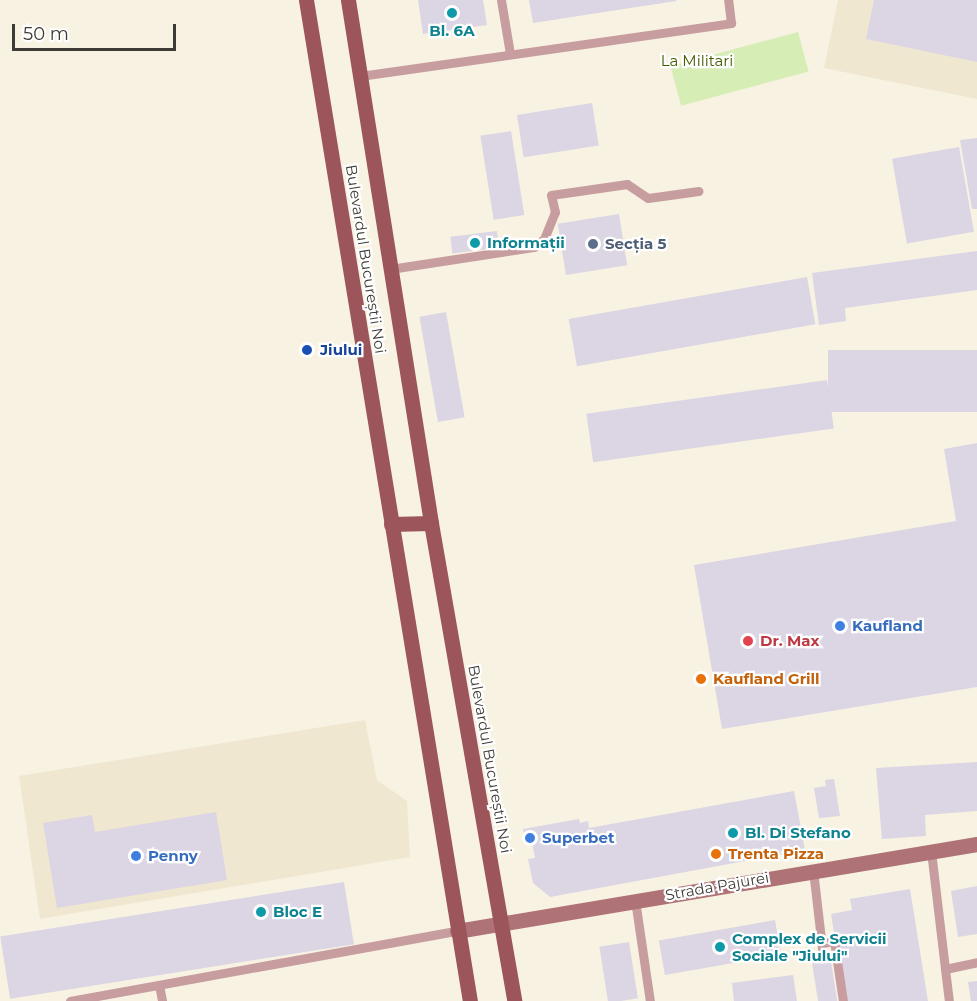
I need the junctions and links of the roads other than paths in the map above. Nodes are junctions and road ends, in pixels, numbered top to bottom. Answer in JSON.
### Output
{"nodes":[{"id":1,"x":306,"y":0,"type":"edge"},
{"id":2,"x":348,"y":0,"type":"edge"},
{"id":3,"x":501,"y":0,"type":"edge"},
{"id":4,"x":728,"y":0,"type":"edge"},
{"id":5,"x":510,"y":54,"type":"junction"},
{"id":6,"x":360,"y":76,"type":"junction"},
{"id":7,"x":699,"y":191,"type":"dead end"},
{"id":8,"x":390,"y":269,"type":"junction"},
{"id":9,"x":431,"y":523,"type":"junction"},
{"id":10,"x":391,"y":524,"type":"junction"},
{"id":11,"x":977,"y":844,"type":"edge"},
{"id":12,"x":931,"y":851,"type":"junction"},
{"id":13,"x":813,"y":870,"type":"junction"},
{"id":14,"x":635,"y":900,"type":"junction"},
{"id":15,"x":500,"y":923,"type":"junction"},
{"id":16,"x":457,"y":932,"type":"junction"},
{"id":17,"x":822,"y":943,"type":"junction"},
{"id":18,"x":823,"y":957,"type":"dead end"},
{"id":19,"x":977,"y":962,"type":"edge"},
{"id":20,"x":945,"y":969,"type":"junction"},
{"id":21,"x":159,"y":985,"type":"junction"},
{"id":22,"x":70,"y":1001,"type":"edge"},
{"id":23,"x":162,"y":1001,"type":"edge"},
{"id":24,"x":470,"y":1001,"type":"edge"},
{"id":25,"x":514,"y":1001,"type":"edge"},
{"id":26,"x":650,"y":1001,"type":"edge"},
{"id":27,"x":843,"y":1001,"type":"edge"},
{"id":28,"x":949,"y":1001,"type":"edge"}],
"edges":[{"from":1,"to":10,"type":"main road","name":"Bulevardul Bucureștii Noi"},
{"from":2,"to":6,"type":"main road","name":"Bulevardul Bucureștii Noi"},
{"from":3,"to":5,"type":"lane"},
{"from":4,"to":5,"type":"lane"},
{"from":5,"to":6,"type":"lane"},
{"from":6,"to":8,"type":"main road","name":"Bulevardul Bucureștii Noi"},
{"from":7,"to":8,"type":"lane"},
{"from":8,"to":9,"type":"main road","name":"Bulevardul Bucureștii Noi"},
{"from":9,"to":10,"type":"main road"},
{"from":9,"to":15,"type":"main road","name":"Bulevardul Bucureștii Noi"},
{"from":10,"to":16,"type":"main road","name":"Bulevardul Bucureștii Noi"},
{"from":11,"to":12,"type":"street","name":"Strada Pajurei"},
{"from":12,"to":13,"type":"street","name":"Strada Pajurei"},
{"from":12,"to":20,"type":"lane"},
{"from":13,"to":14,"type":"street","name":"Strada Pajurei"},
{"from":13,"to":17,"type":"lane"},
{"from":14,"to":15,"type":"street","name":"Strada Pajurei"},
{"from":14,"to":26,"type":"lane"},
{"from":15,"to":16,"type":"street","name":"Strada Pajurei"},
{"from":15,"to":25,"type":"main road","name":"Bulevardul Bucureștii Noi"},
{"from":16,"to":21,"type":"lane"},
{"from":16,"to":24,"type":"main road","name":"Bulevardul Bucureștii Noi"},
{"from":17,"to":18,"type":"lane"},
{"from":17,"to":27,"type":"lane"},
{"from":19,"to":20,"type":"lane"},
{"from":20,"to":28,"type":"lane"},
{"from":21,"to":22,"type":"lane"},
{"from":21,"to":23,"type":"lane"}]}
